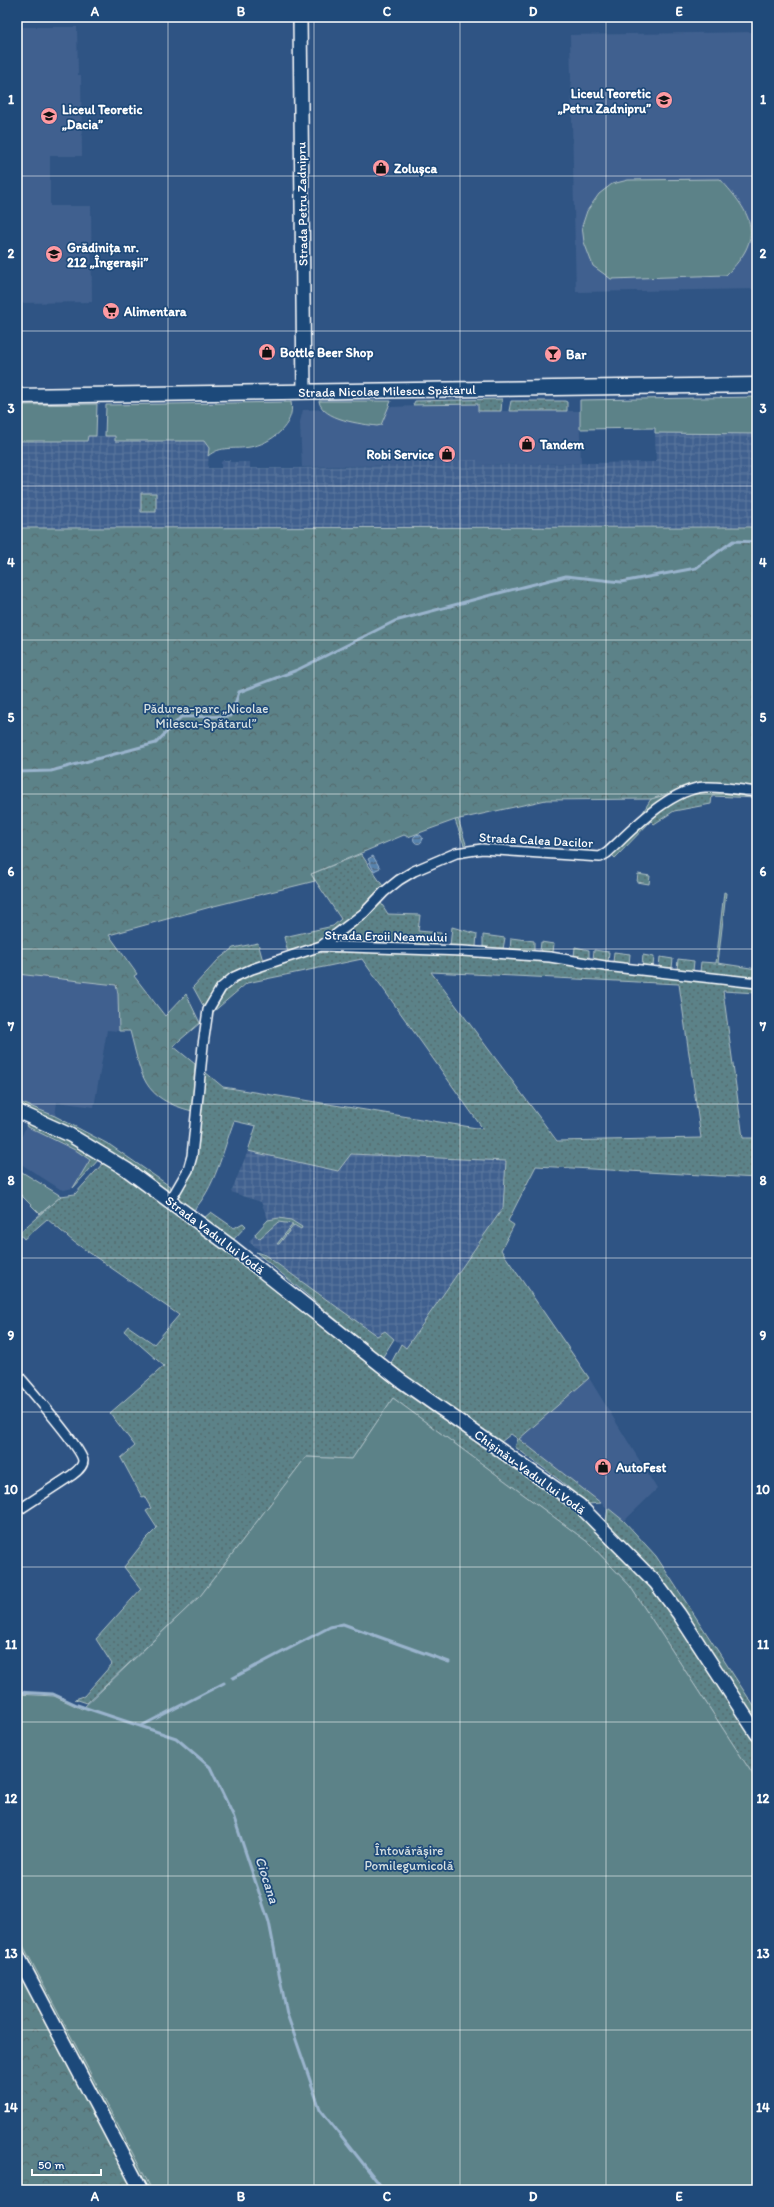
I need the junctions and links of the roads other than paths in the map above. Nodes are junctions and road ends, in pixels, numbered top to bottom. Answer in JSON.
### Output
{"nodes":[{"id":1,"x":300,"y":17,"type":"edge"},
{"id":2,"x":757,"y":385,"type":"edge"},
{"id":3,"x":304,"y":392,"type":"junction"},
{"id":4,"x":17,"y":396,"type":"edge"},
{"id":5,"x":757,"y":792,"type":"edge"},
{"id":6,"x":321,"y":946,"type":"junction"},
{"id":7,"x":757,"y":983,"type":"edge"},
{"id":8,"x":17,"y":1111,"type":"edge"},
{"id":9,"x":170,"y":1201,"type":"junction"},
{"id":10,"x":17,"y":1374,"type":"edge"},
{"id":11,"x":400,"y":1380,"type":"joint"},
{"id":12,"x":17,"y":1511,"type":"edge"},
{"id":13,"x":757,"y":1734,"type":"edge"},
{"id":14,"x":17,"y":1954,"type":"edge"},
{"id":15,"x":141,"y":2190,"type":"edge"}],
"edges":[{"from":1,"to":3,"type":"main road","name":"Strada Petru Zadnipru"},
{"from":2,"to":3,"type":"main road","name":"Strada Nicolae Milescu Spătarul"},
{"from":3,"to":4,"type":"main road","name":"Strada Nicolae Milescu Spătarul"},
{"from":5,"to":6,"type":"street","name":"Strada Calea Dacilor"},
{"from":6,"to":7,"type":"street","name":"Strada Eroii Neamului"},
{"from":6,"to":9,"type":"street","name":"Strada Eroii Neamului"},
{"from":8,"to":9,"type":"main road","name":"Strada Vadul lui Vodă"},
{"from":9,"to":11,"type":"main road","name":"Strada Vadul lui Vodă"},
{"from":10,"to":12,"type":"street"},
{"from":11,"to":13,"type":"main road","name":"Chișinău-Vadul lui Vodă"},
{"from":14,"to":15,"type":"main road"}]}
